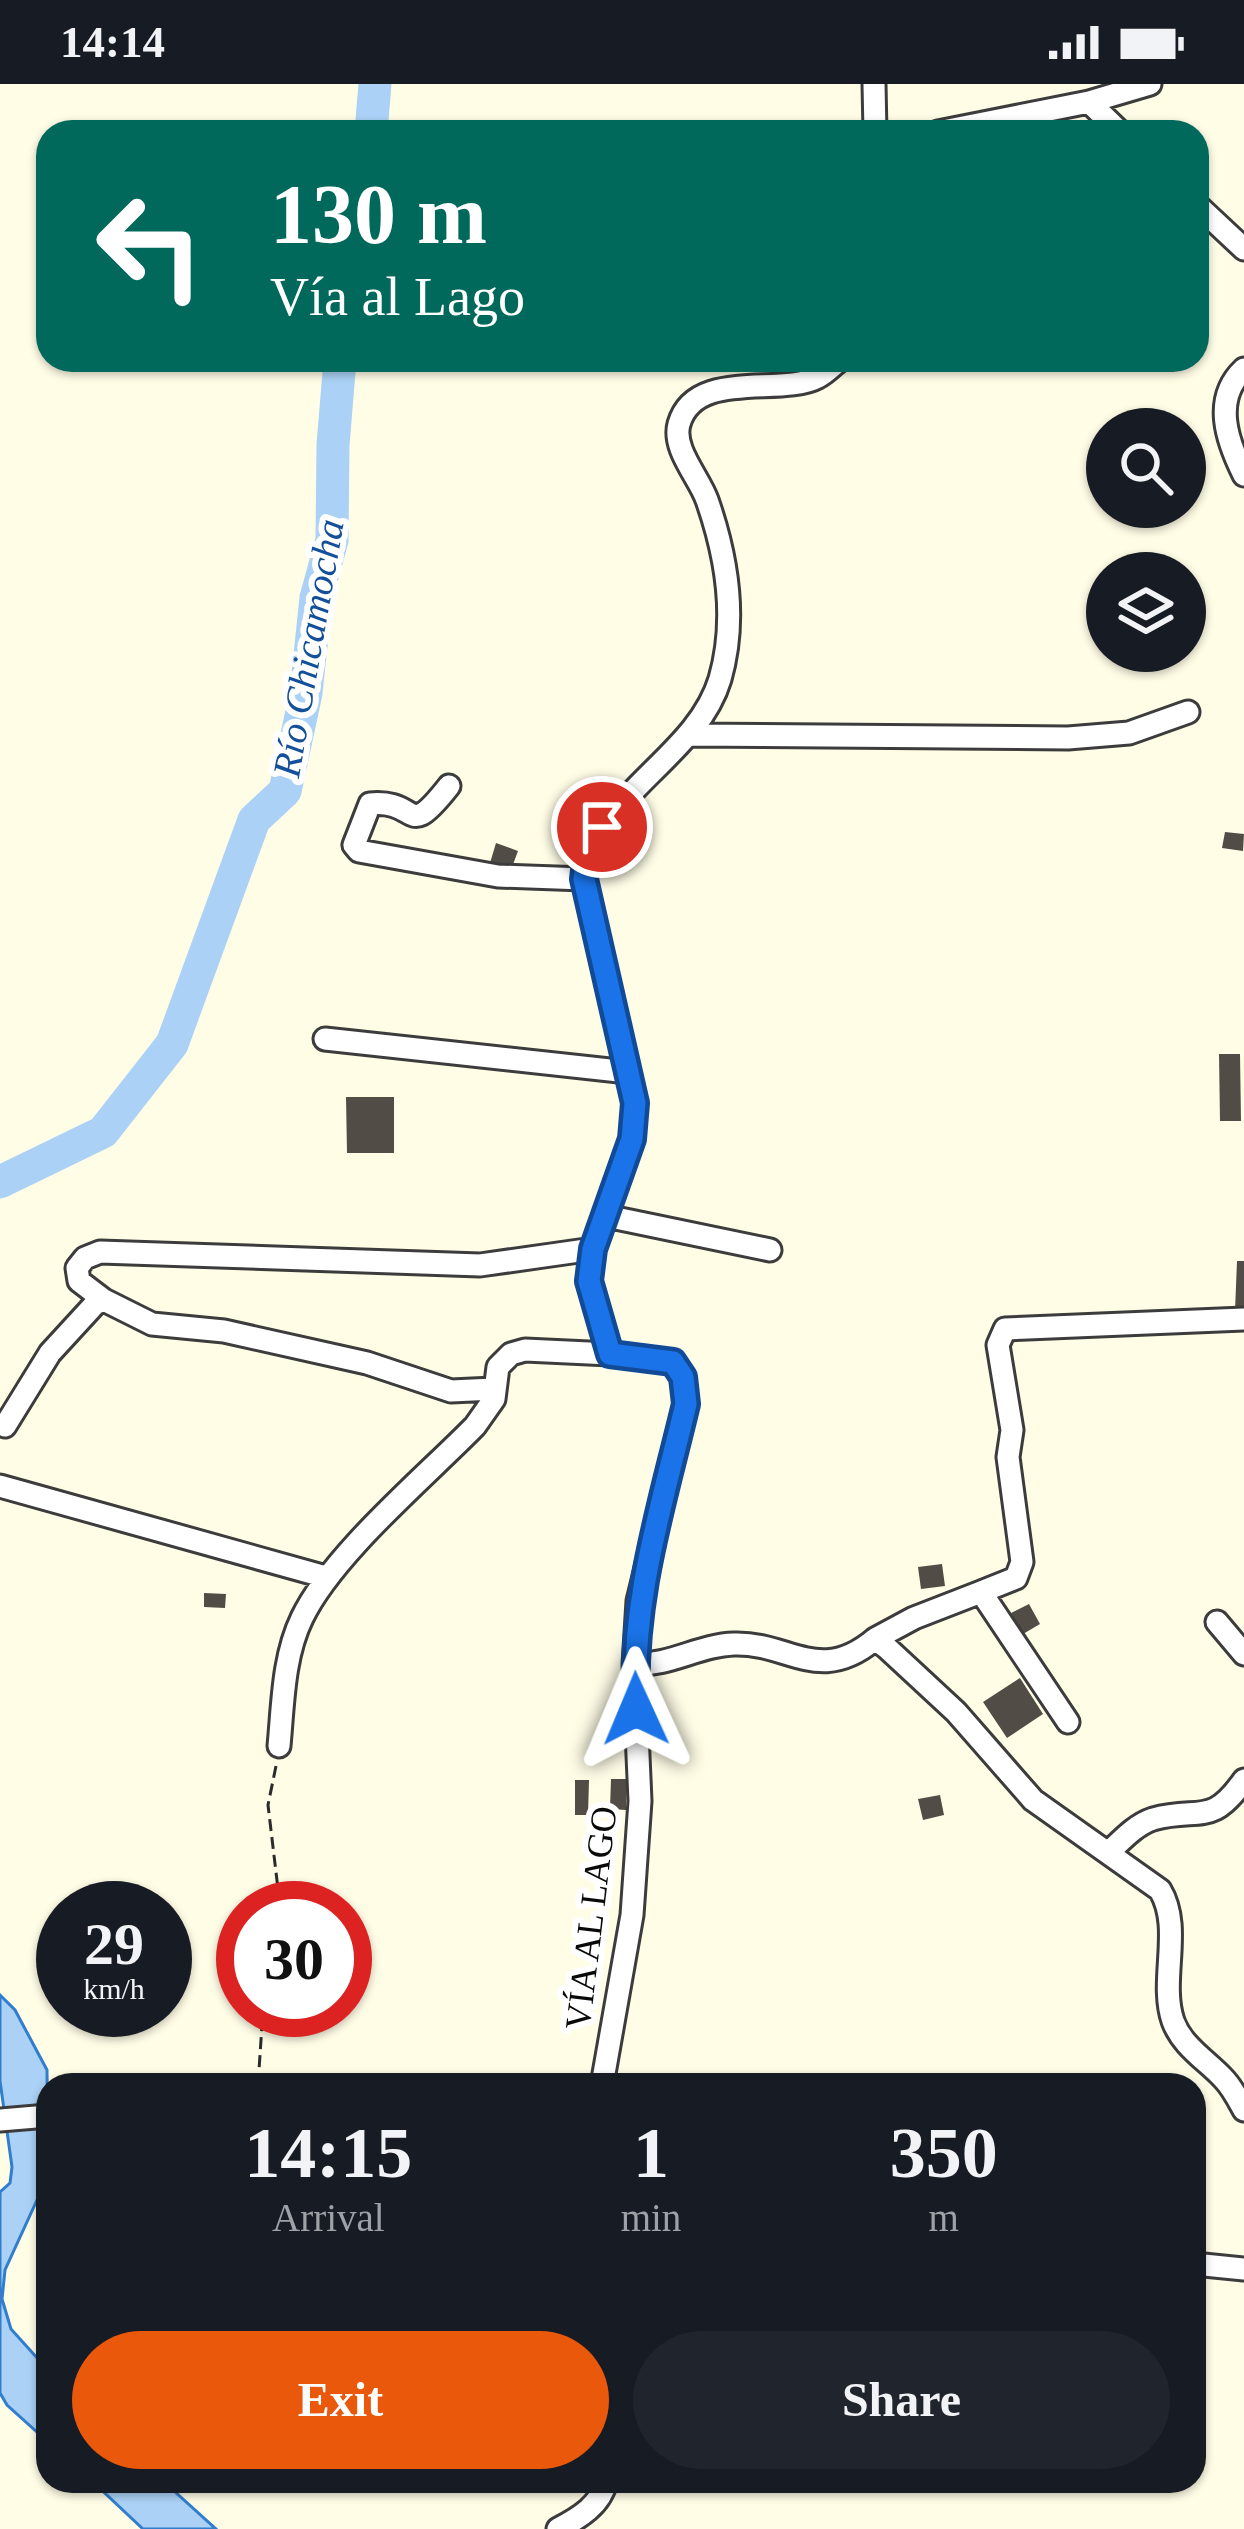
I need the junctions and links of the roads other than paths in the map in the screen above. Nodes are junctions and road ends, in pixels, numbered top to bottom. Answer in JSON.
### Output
{"nodes":[{"id":1,"x":874,"y":84,"type":"edge"},
{"id":2,"x":1150,"y":84,"type":"edge"},
{"id":3,"x":1089,"y":103,"type":"junction"},
{"id":4,"x":875,"y":120,"type":"edge"},
{"id":5,"x":1000,"y":120,"type":"edge"},
{"id":6,"x":1107,"y":120,"type":"edge"},
{"id":7,"x":1209,"y":216,"type":"edge"},
{"id":8,"x":1244,"y":249,"type":"edge"},
{"id":9,"x":1244,"y":369,"type":"edge"},
{"id":10,"x":825,"y":372,"type":"edge"},
{"id":11,"x":1244,"y":475,"type":"edge"},
{"id":12,"x":1188,"y":712,"type":"dead end"},
{"id":13,"x":688,"y":735,"type":"junction"},
{"id":14,"x":449,"y":786,"type":"dead end"},
{"id":15,"x":584,"y":879,"type":"junction"},
{"id":16,"x":325,"y":1039,"type":"dead end"},
{"id":17,"x":628,"y":1072,"type":"junction"},
{"id":18,"x":606,"y":1216,"type":"junction"},
{"id":19,"x":593,"y":1249,"type":"junction"},
{"id":20,"x":770,"y":1250,"type":"dead end"},
{"id":21,"x":104,"y":1300,"type":"junction"},
{"id":22,"x":1244,"y":1319,"type":"edge"},
{"id":23,"x":610,"y":1354,"type":"junction"},
{"id":24,"x":494,"y":1389,"type":"junction"},
{"id":25,"x":5,"y":1426,"type":"dead end"},
{"id":26,"x":0,"y":1486,"type":"edge"},
{"id":27,"x":326,"y":1577,"type":"junction"},
{"id":28,"x":981,"y":1592,"type":"junction"},
{"id":29,"x":1216,"y":1622,"type":"dead end"},
{"id":30,"x":875,"y":1639,"type":"junction"},
{"id":31,"x":1244,"y":1654,"type":"edge"},
{"id":32,"x":634,"y":1664,"type":"junction"},
{"id":33,"x":1068,"y":1722,"type":"dead end"},
{"id":34,"x":279,"y":1746,"type":"road end"},
{"id":35,"x":1244,"y":1780,"type":"edge"},
{"id":36,"x":1108,"y":1853,"type":"junction"},
{"id":37,"x":604,"y":2073,"type":"edge"},
{"id":38,"x":1244,"y":2110,"type":"edge"},
{"id":39,"x":36,"y":2117,"type":"edge"},
{"id":40,"x":0,"y":2120,"type":"edge"},
{"id":41,"x":1206,"y":2265,"type":"edge"},
{"id":42,"x":1244,"y":2269,"type":"edge"},
{"id":43,"x":603,"y":2493,"type":"edge"},
{"id":44,"x":558,"y":2529,"type":"edge"}],
"edges":[{"from":1,"to":4,"type":"street"},
{"from":2,"to":3,"type":"street"},
{"from":3,"to":5,"type":"street"},
{"from":3,"to":6,"type":"street"},
{"from":7,"to":8,"type":"street"},
{"from":9,"to":11,"type":"street"},
{"from":10,"to":13,"type":"street"},
{"from":12,"to":13,"type":"street"},
{"from":13,"to":15,"type":"street"},
{"from":14,"to":15,"type":"street"},
{"from":15,"to":17,"type":"street"},
{"from":16,"to":17,"type":"street"},
{"from":17,"to":18,"type":"street"},
{"from":18,"to":19,"type":"street"},
{"from":18,"to":20,"type":"street"},
{"from":19,"to":21,"type":"street"},
{"from":19,"to":23,"type":"street"},
{"from":21,"to":24,"type":"street"},
{"from":21,"to":25,"type":"street"},
{"from":22,"to":28,"type":"street"},
{"from":23,"to":24,"type":"street"},
{"from":23,"to":32,"type":"street","name":"VÍA AL LAGO"},
{"from":24,"to":27,"type":"street"},
{"from":26,"to":27,"type":"street"},
{"from":27,"to":34,"type":"street"},
{"from":28,"to":30,"type":"street"},
{"from":28,"to":33,"type":"street"},
{"from":29,"to":31,"type":"street"},
{"from":30,"to":32,"type":"street"},
{"from":30,"to":36,"type":"street"},
{"from":32,"to":37,"type":"street","name":"VÍA AL LAGO"},
{"from":35,"to":36,"type":"street"},
{"from":36,"to":38,"type":"street"},
{"from":39,"to":40,"type":"street"},
{"from":41,"to":42,"type":"street"},
{"from":43,"to":44,"type":"street"}]}
